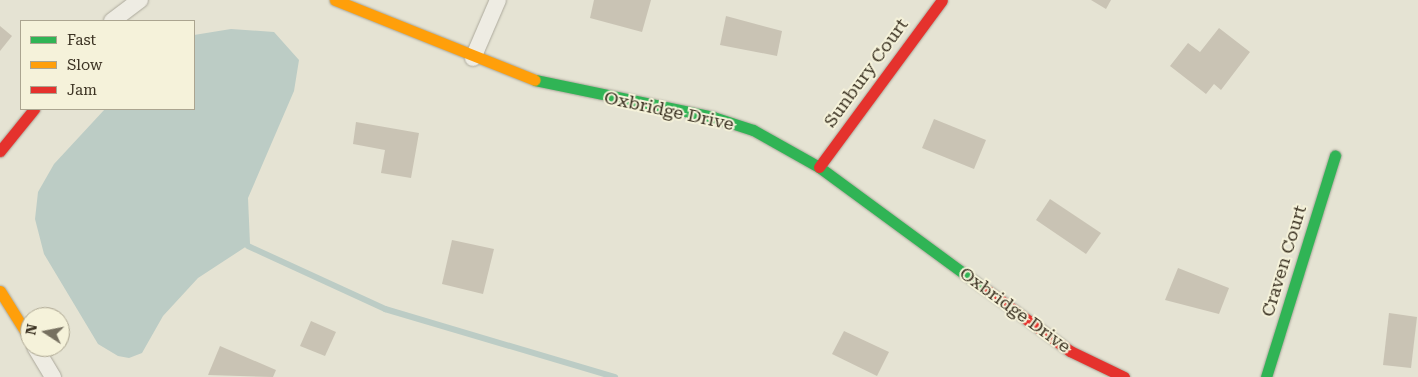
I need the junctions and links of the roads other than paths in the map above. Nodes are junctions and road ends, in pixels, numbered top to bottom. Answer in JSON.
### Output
{"nodes":[{"id":1,"x":140,"y":0,"type":"edge"},
{"id":2,"x":335,"y":0,"type":"edge"},
{"id":3,"x":498,"y":0,"type":"edge"},
{"id":4,"x":942,"y":0,"type":"edge"},
{"id":5,"x":113,"y":20,"type":"edge"},
{"id":6,"x":473,"y":58,"type":"junction"},
{"id":7,"x":33,"y":110,"type":"edge"},
{"id":8,"x":0,"y":151,"type":"edge"},
{"id":9,"x":1335,"y":156,"type":"dead end"},
{"id":10,"x":819,"y":167,"type":"junction"},
{"id":11,"x":0,"y":291,"type":"edge"},
{"id":12,"x":20,"y":324,"type":"edge"},
{"id":13,"x":41,"y":357,"type":"edge"},
{"id":14,"x":53,"y":377,"type":"edge"},
{"id":15,"x":1124,"y":377,"type":"edge"},
{"id":16,"x":1266,"y":377,"type":"edge"}],
"edges":[{"from":1,"to":5,"type":"street"},
{"from":2,"to":6,"type":"street","name":"Oxbridge Drive"},
{"from":3,"to":6,"type":"street"},
{"from":4,"to":10,"type":"street","name":"Sunbury Court"},
{"from":6,"to":10,"type":"street","name":"Oxbridge Drive"},
{"from":7,"to":8,"type":"street"},
{"from":9,"to":16,"type":"street","name":"Craven Court"},
{"from":10,"to":15,"type":"street","name":"Oxbridge Drive"},
{"from":11,"to":12,"type":"street"},
{"from":13,"to":14,"type":"street"}]}
